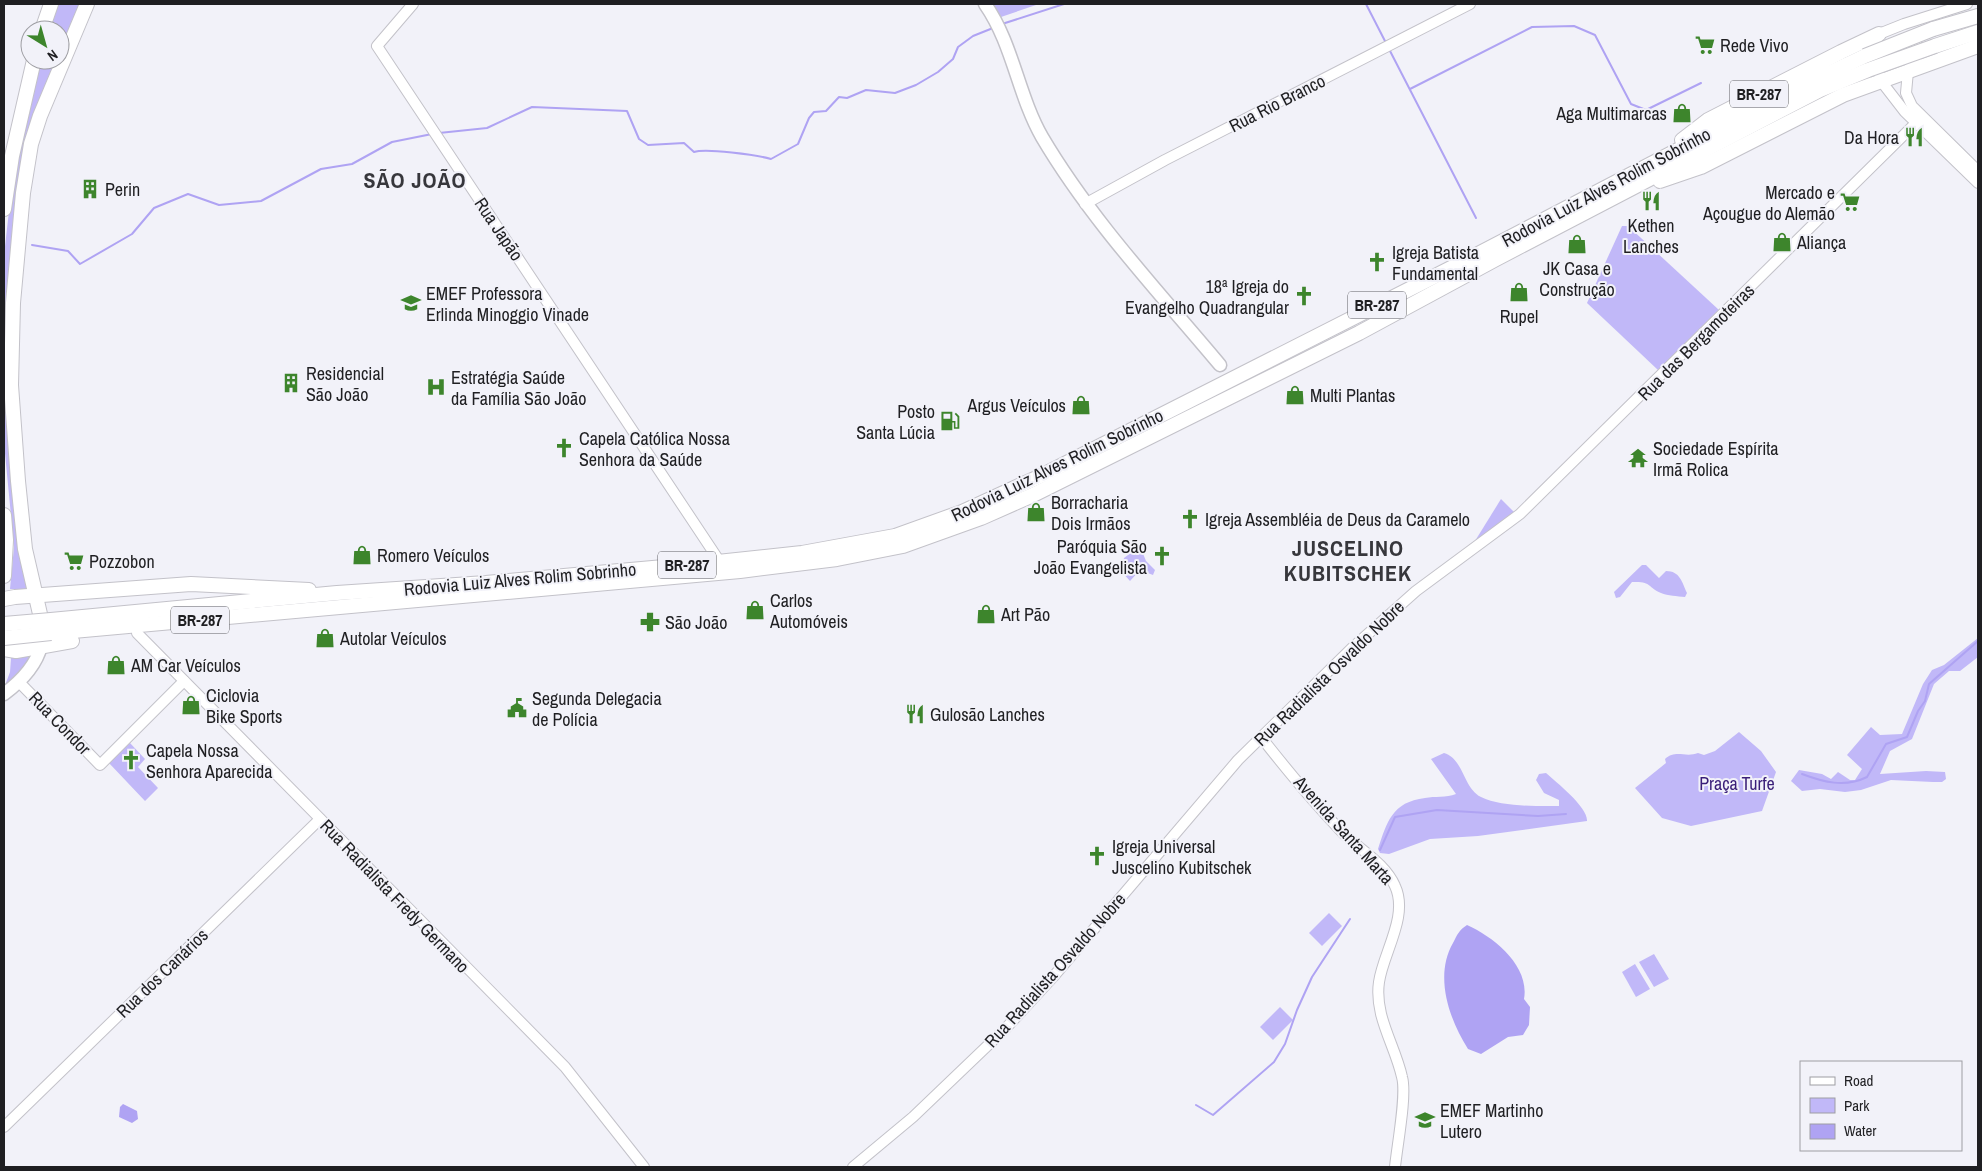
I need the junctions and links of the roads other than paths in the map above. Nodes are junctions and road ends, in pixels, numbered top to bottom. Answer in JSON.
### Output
{"nodes":[{"id":1,"x":51,"y":4,"type":"edge"},
{"id":2,"x":87,"y":4,"type":"edge"},
{"id":3,"x":413,"y":4,"type":"edge"},
{"id":4,"x":986,"y":4,"type":"edge"},
{"id":5,"x":1470,"y":4,"type":"edge"},
{"id":6,"x":1967,"y":4,"type":"edge"},
{"id":7,"x":1928,"y":16,"type":"junction"},
{"id":8,"x":1978,"y":16,"type":"edge"},
{"id":9,"x":45,"y":20,"type":"edge"},
{"id":10,"x":1898,"y":27,"type":"junction"},
{"id":11,"x":1978,"y":32,"type":"edge"},
{"id":12,"x":1879,"y":34,"type":"junction"},
{"id":13,"x":1915,"y":38,"type":"junction"},
{"id":14,"x":1978,"y":46,"type":"edge"},
{"id":15,"x":32,"y":70,"type":"edge"},
{"id":16,"x":1908,"y":71,"type":"junction"},
{"id":17,"x":1881,"y":81,"type":"junction"},
{"id":18,"x":1919,"y":120,"type":"junction"},
{"id":19,"x":1646,"y":167,"type":"junction"},
{"id":20,"x":1978,"y":171,"type":"edge"},
{"id":21,"x":1644,"y":183,"type":"junction"},
{"id":22,"x":1978,"y":183,"type":"edge"},
{"id":23,"x":1085,"y":204,"type":"junction"},
{"id":24,"x":4,"y":209,"type":"edge"},
{"id":25,"x":1220,"y":365,"type":"dead end"},
{"id":26,"x":4,"y":514,"type":"edge"},
{"id":27,"x":1463,"y":559,"type":"joint"},
{"id":28,"x":720,"y":562,"type":"junction"},
{"id":29,"x":4,"y":576,"type":"edge"},
{"id":30,"x":337,"y":593,"type":"junction"},
{"id":31,"x":35,"y":596,"type":"junction"},
{"id":32,"x":4,"y":600,"type":"edge"},
{"id":33,"x":349,"y":605,"type":"junction"},
{"id":34,"x":4,"y":624,"type":"edge"},
{"id":35,"x":51,"y":626,"type":"junction"},
{"id":36,"x":137,"y":633,"type":"junction"},
{"id":37,"x":4,"y":638,"type":"edge"},
{"id":38,"x":41,"y":646,"type":"junction"},
{"id":39,"x":4,"y":649,"type":"edge"},
{"id":40,"x":184,"y":681,"type":"junction"},
{"id":41,"x":19,"y":682,"type":"junction"},
{"id":42,"x":4,"y":694,"type":"edge"},
{"id":43,"x":1262,"y":738,"type":"junction"},
{"id":44,"x":320,"y":819,"type":"junction"},
{"id":45,"x":4,"y":1127,"type":"edge"},
{"id":46,"x":644,"y":1167,"type":"edge"},
{"id":47,"x":854,"y":1167,"type":"edge"},
{"id":48,"x":1395,"y":1167,"type":"edge"}],
"edges":[{"from":1,"to":9,"type":"highway"},
{"from":2,"to":31,"type":"highway"},
{"from":3,"to":28,"type":"street","name":"Rua Japão"},
{"from":4,"to":23,"type":"main road"},
{"from":5,"to":23,"type":"street","name":"Rua Rio Branco"},
{"from":6,"to":7,"type":"street"},
{"from":7,"to":10,"type":"street","number":"BR-287"},
{"from":7,"to":13,"type":"street"},
{"from":8,"to":19,"type":"highway","name":"Rodovia Luiz Alves Rolim Sobrinho","number":"BR-287","bridge":true},
{"from":10,"to":12,"type":"street","number":"BR-287"},
{"from":10,"to":13,"type":"street"},
{"from":11,"to":21,"type":"highway","name":"Rodovia Luiz Alves Rolim Sobrinho","number":"BR-287","bridge":true},
{"from":12,"to":17,"type":"street"},
{"from":12,"to":19,"type":"highway","number":"BR-287"},
{"from":13,"to":16,"type":"street"},
{"from":14,"to":16,"type":"highway","number":"BR-287"},
{"from":15,"to":24,"type":"highway"},
{"from":16,"to":17,"type":"highway","number":"BR-287"},
{"from":16,"to":18,"type":"street"},
{"from":17,"to":18,"type":"street"},
{"from":17,"to":21,"type":"highway","number":"BR-287"},
{"from":18,"to":20,"type":"street"},
{"from":18,"to":22,"type":"street"},
{"from":18,"to":27,"type":"street","name":"Rua das Bergamoteiras"},
{"from":19,"to":28,"type":"highway","name":"Rodovia Luiz Alves Rolim Sobrinho","number":"BR-287"},
{"from":21,"to":33,"type":"highway","name":"Rodovia Luiz Alves Rolim Sobrinho","number":"BR-287"},
{"from":23,"to":25,"type":"main road"},
{"from":26,"to":29,"type":"highway"},
{"from":27,"to":43,"type":"street","name":"Rua Radialista Osvaldo Nobre"},
{"from":28,"to":30,"type":"highway","name":"Rodovia Luiz Alves Rolim Sobrinho","number":"BR-287"},
{"from":30,"to":31,"type":"highway","number":"BR-287"},
{"from":30,"to":35,"type":"highway","name":"Rodovia Luiz Alves Rolim Sobrinho","number":"BR-287"},
{"from":31,"to":32,"type":"highway","number":"BR-287"},
{"from":31,"to":38,"type":"highway"},
{"from":33,"to":35,"type":"highway","name":"Rodovia Luiz Alves Rolim Sobrinho","number":"BR-287"},
{"from":33,"to":36,"type":"highway","number":"BR-287"},
{"from":34,"to":35,"type":"highway","number":"BR-287","bridge":true},
{"from":35,"to":37,"type":"highway","number":"BR-287","bridge":true},
{"from":36,"to":38,"type":"highway","number":"BR-287"},
{"from":36,"to":40,"type":"street","name":"Rua Radialista Fredy Germano"},
{"from":38,"to":39,"type":"highway"},
{"from":38,"to":41,"type":"main road"},
{"from":40,"to":41,"type":"street","name":"Rua Condor"},
{"from":40,"to":44,"type":"street","name":"Rua Radialista Fredy Germano"},
{"from":41,"to":42,"type":"main road"},
{"from":43,"to":47,"type":"street","name":"Rua Radialista Osvaldo Nobre"},
{"from":43,"to":48,"type":"street","name":"Avenida Santa Marta"},
{"from":44,"to":45,"type":"street","name":"Rua dos Canários"},
{"from":44,"to":46,"type":"street","name":"Rua Radialista Fredy Germano"}]}
